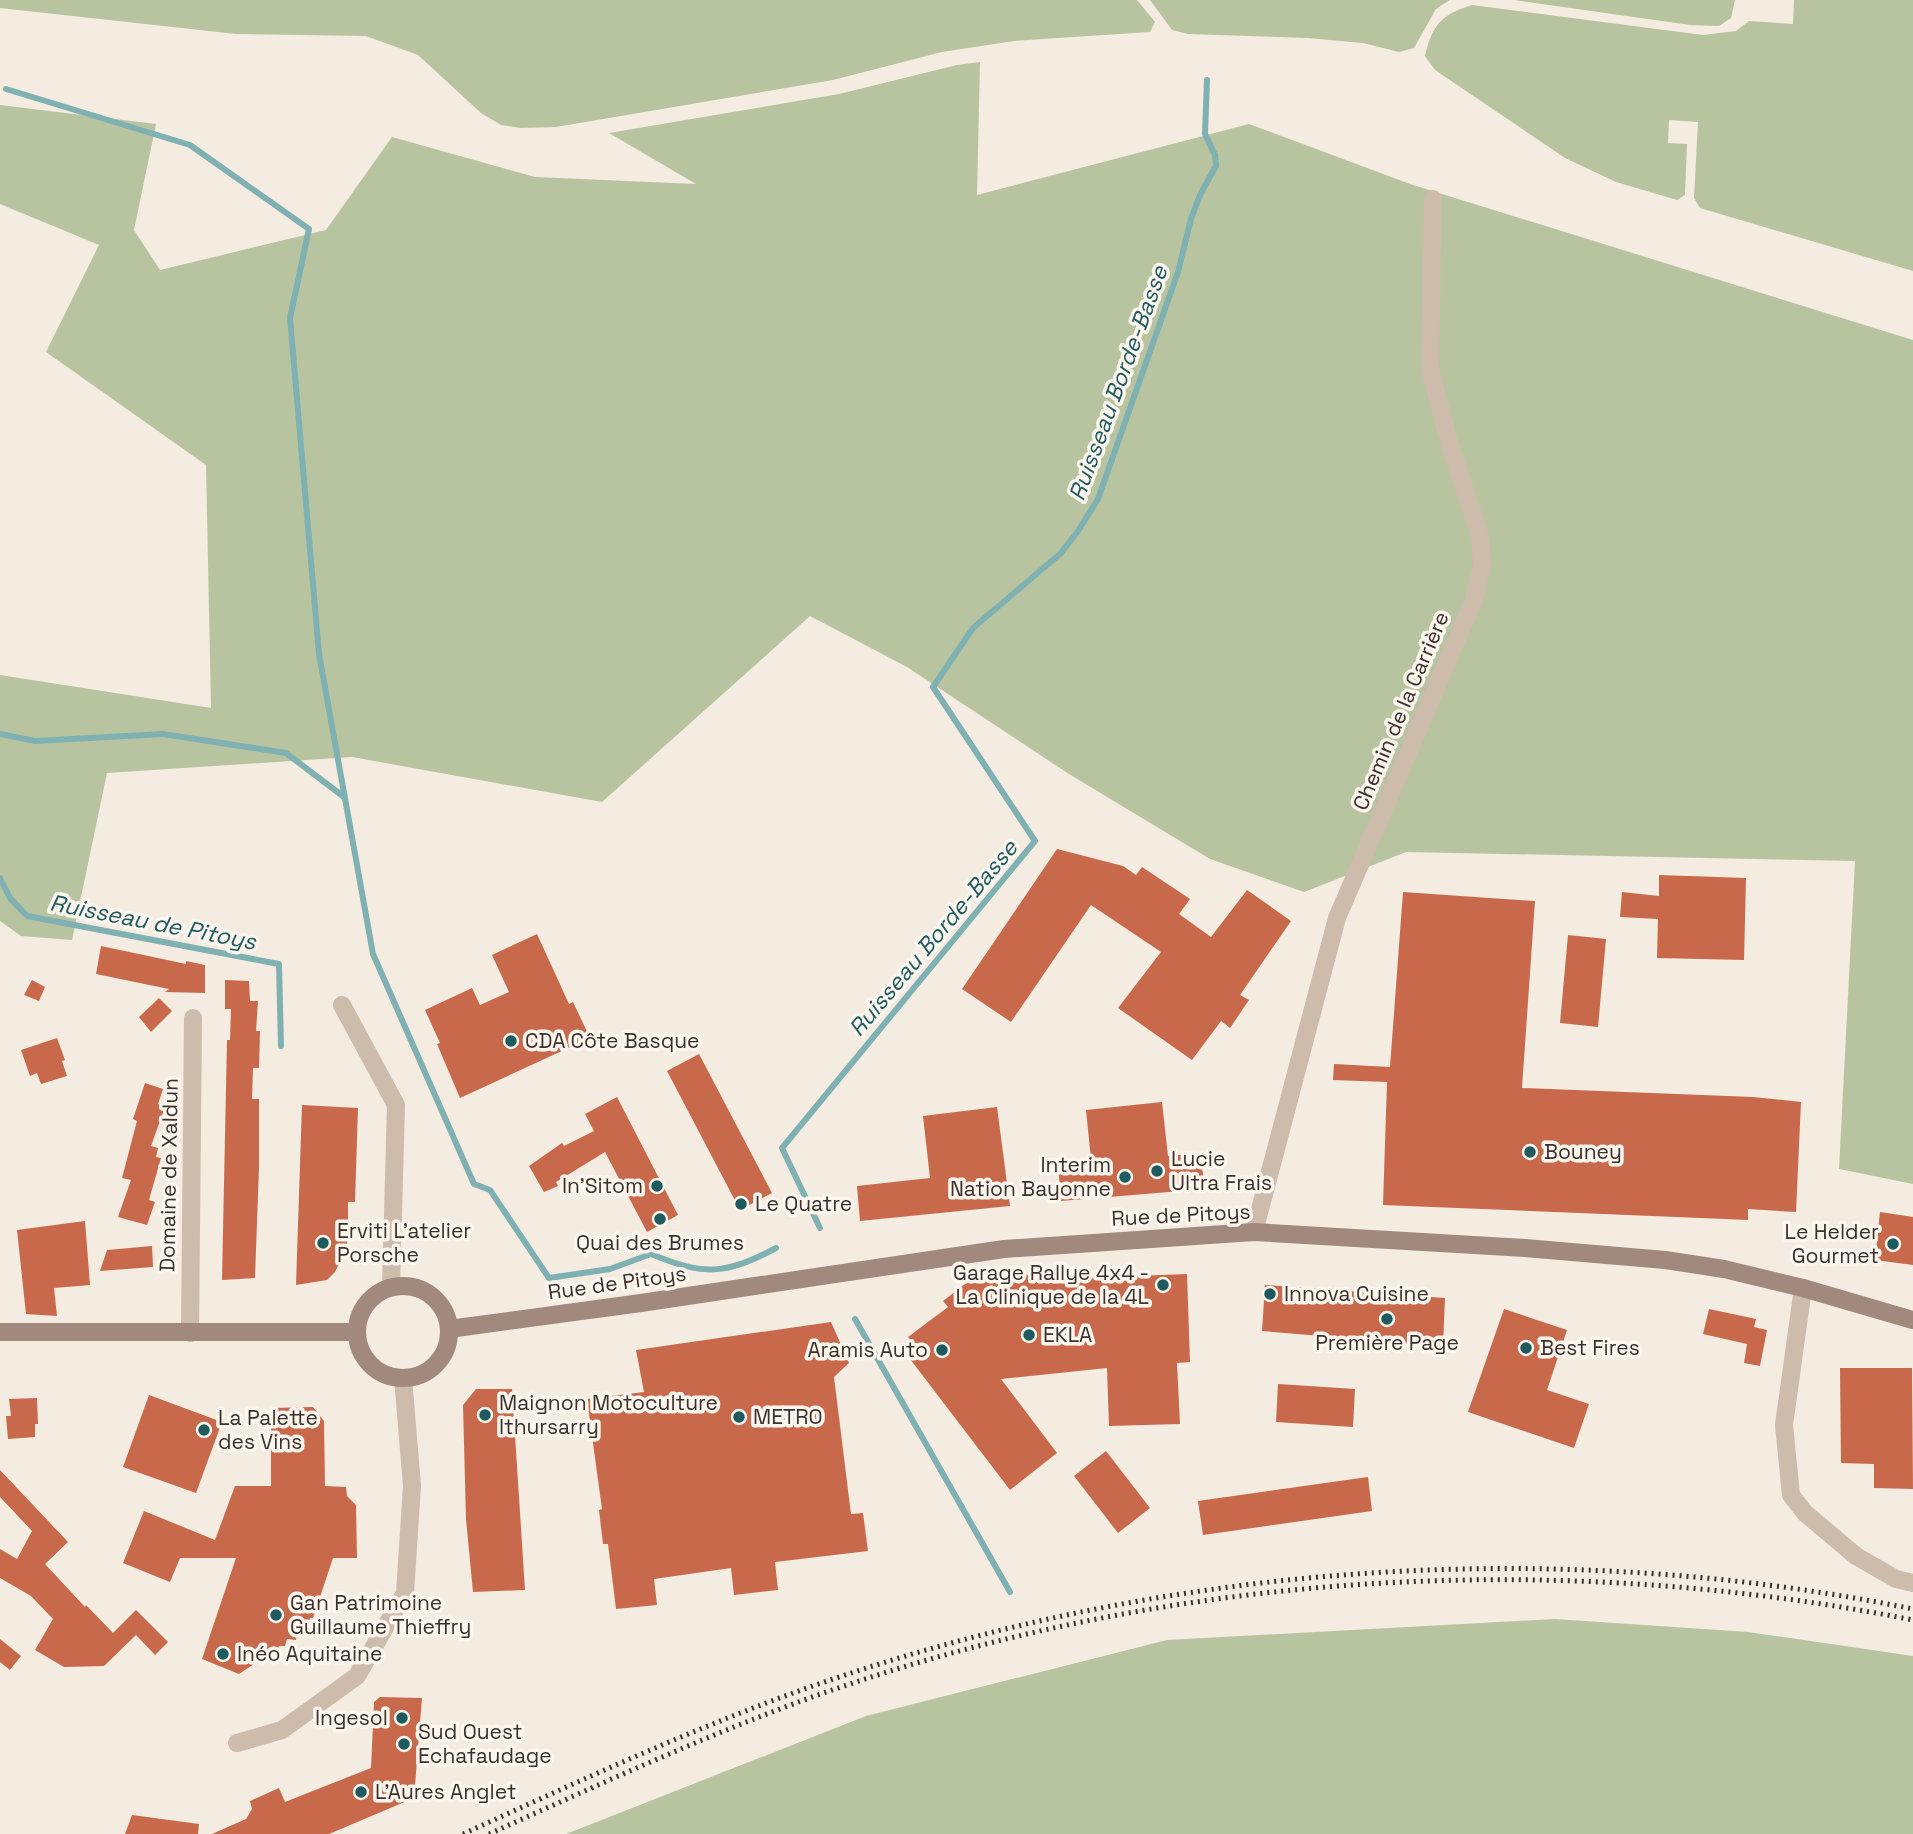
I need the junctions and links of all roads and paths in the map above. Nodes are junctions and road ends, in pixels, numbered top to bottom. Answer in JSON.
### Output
{"nodes":[{"id":1,"x":1433,"y":199,"type":"dead end"},
{"id":2,"x":342,"y":1005,"type":"dead end"},
{"id":3,"x":193,"y":1018,"type":"dead end"},
{"id":4,"x":1254,"y":1232,"type":"junction"},
{"id":5,"x":391,"y":1287,"type":"junction"},
{"id":6,"x":1803,"y":1288,"type":"junction"},
{"id":7,"x":1913,"y":1320,"type":"edge"},
{"id":8,"x":449,"y":1329,"type":"junction"},
{"id":9,"x":0,"y":1332,"type":"edge"},
{"id":10,"x":356,"y":1332,"type":"junction"},
{"id":11,"x":190,"y":1333,"type":"junction"},
{"id":12,"x":403,"y":1378,"type":"junction"},
{"id":13,"x":1913,"y":1583,"type":"edge"},
{"id":14,"x":237,"y":1743,"type":"dead end"}],
"edges":[{"from":1,"to":4,"type":"street","name":"Chemin de la Carrière"},
{"from":2,"to":5,"type":"street"},
{"from":3,"to":11,"type":"street","name":"Domaine de Xaldun"},
{"from":4,"to":6,"type":"street","name":"Rue de Pitoys"},
{"from":4,"to":8,"type":"street","name":"Rue de Pitoys"},
{"from":5,"to":8,"type":"street"},
{"from":5,"to":10,"type":"street"},
{"from":6,"to":7,"type":"street","name":"Rue de Pitoys"},
{"from":6,"to":13,"type":"street"},
{"from":8,"to":12,"type":"street"},
{"from":9,"to":11,"type":"street"},
{"from":10,"to":11,"type":"street"},
{"from":10,"to":12,"type":"street"},
{"from":12,"to":14,"type":"street"}]}
